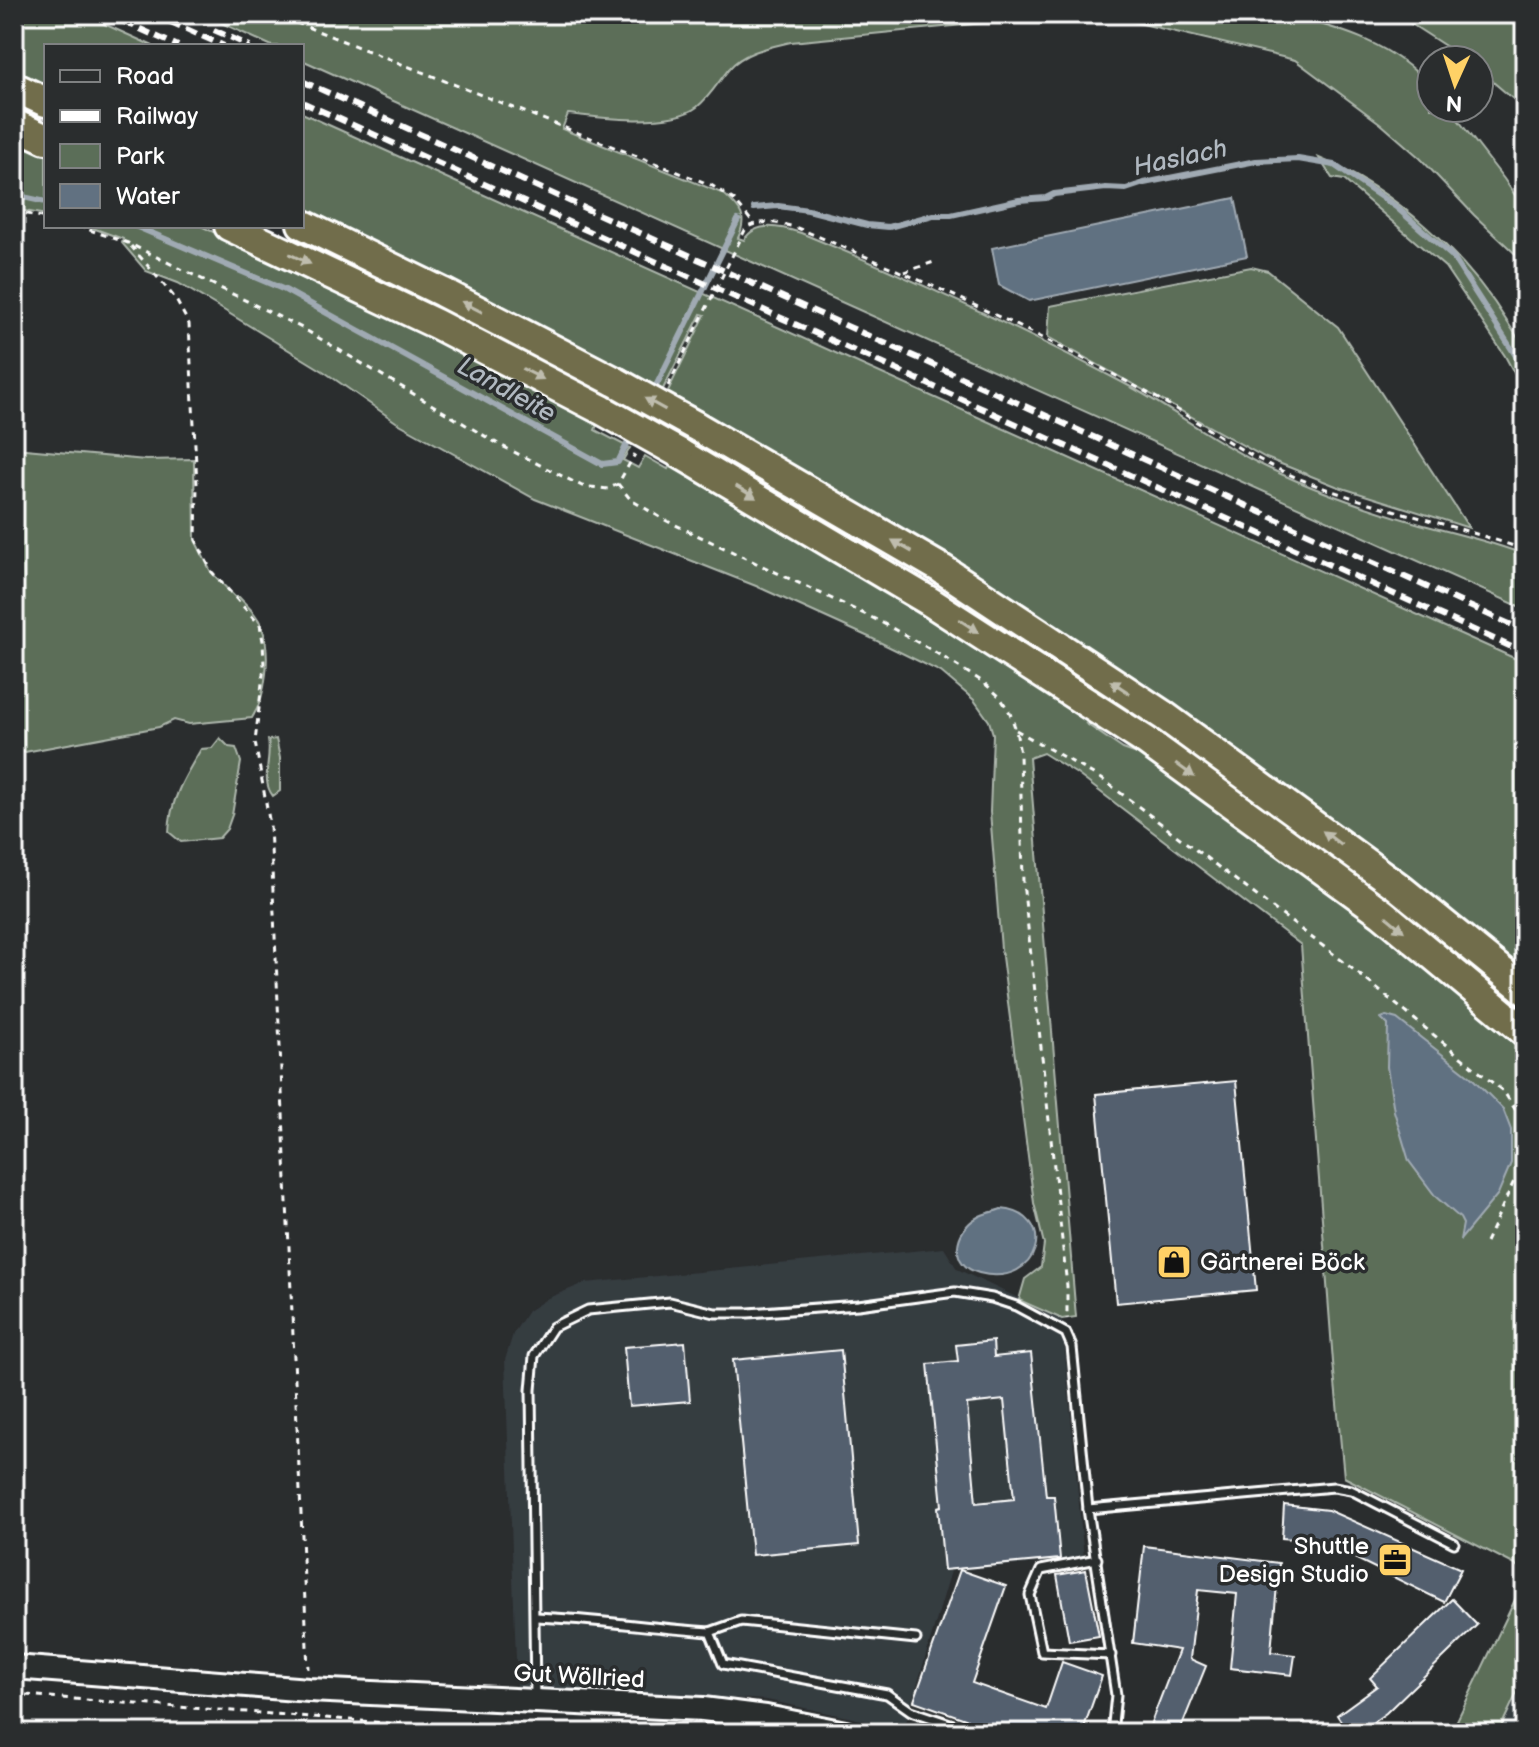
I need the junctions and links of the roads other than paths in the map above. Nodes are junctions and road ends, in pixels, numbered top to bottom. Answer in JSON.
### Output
{"nodes":[{"id":1,"x":14,"y":87,"type":"edge"},
{"id":2,"x":44,"y":101,"type":"edge"},
{"id":3,"x":14,"y":124,"type":"edge"},
{"id":4,"x":44,"y":138,"type":"edge"},
{"id":5,"x":304,"y":225,"type":"edge"},
{"id":6,"x":233,"y":228,"type":"edge"},
{"id":7,"x":1525,"y":990,"type":"edge"},
{"id":8,"x":1525,"y":1032,"type":"edge"},
{"id":9,"x":1088,"y":1509,"type":"junction"},
{"id":10,"x":1454,"y":1543,"type":"dead end"},
{"id":11,"x":1097,"y":1559,"type":"junction"},
{"id":12,"x":536,"y":1617,"type":"junction"},
{"id":13,"x":710,"y":1632,"type":"junction"},
{"id":14,"x":916,"y":1639,"type":"dead end"},
{"id":15,"x":1111,"y":1655,"type":"junction"},
{"id":16,"x":14,"y":1667,"type":"edge"},
{"id":17,"x":535,"y":1700,"type":"junction"},
{"id":18,"x":845,"y":1733,"type":"edge"},
{"id":19,"x":977,"y":1733,"type":"edge"},
{"id":20,"x":1112,"y":1733,"type":"edge"}],
"edges":[{"from":1,"to":2,"type":"highway"},
{"from":3,"to":4,"type":"highway"},
{"from":7,"to":5,"type":"highway","one_way":true,"bridge":true},
{"from":6,"to":8,"type":"highway","one_way":true,"bridge":true},
{"from":9,"to":10,"type":"lane"},
{"from":9,"to":11,"type":"lane"},
{"from":9,"to":12,"type":"lane"},
{"from":11,"to":15,"type":"lane"},
{"from":11,"to":15,"type":"lane"},
{"from":12,"to":13,"type":"lane"},
{"from":12,"to":17,"type":"lane"},
{"from":13,"to":14,"type":"lane"},
{"from":13,"to":19,"type":"lane"},
{"from":15,"to":20,"type":"lane"},
{"from":16,"to":17,"type":"street","name":"Gut Wöllried"},
{"from":17,"to":18,"type":"street","name":"Gut Wöllried"}]}
